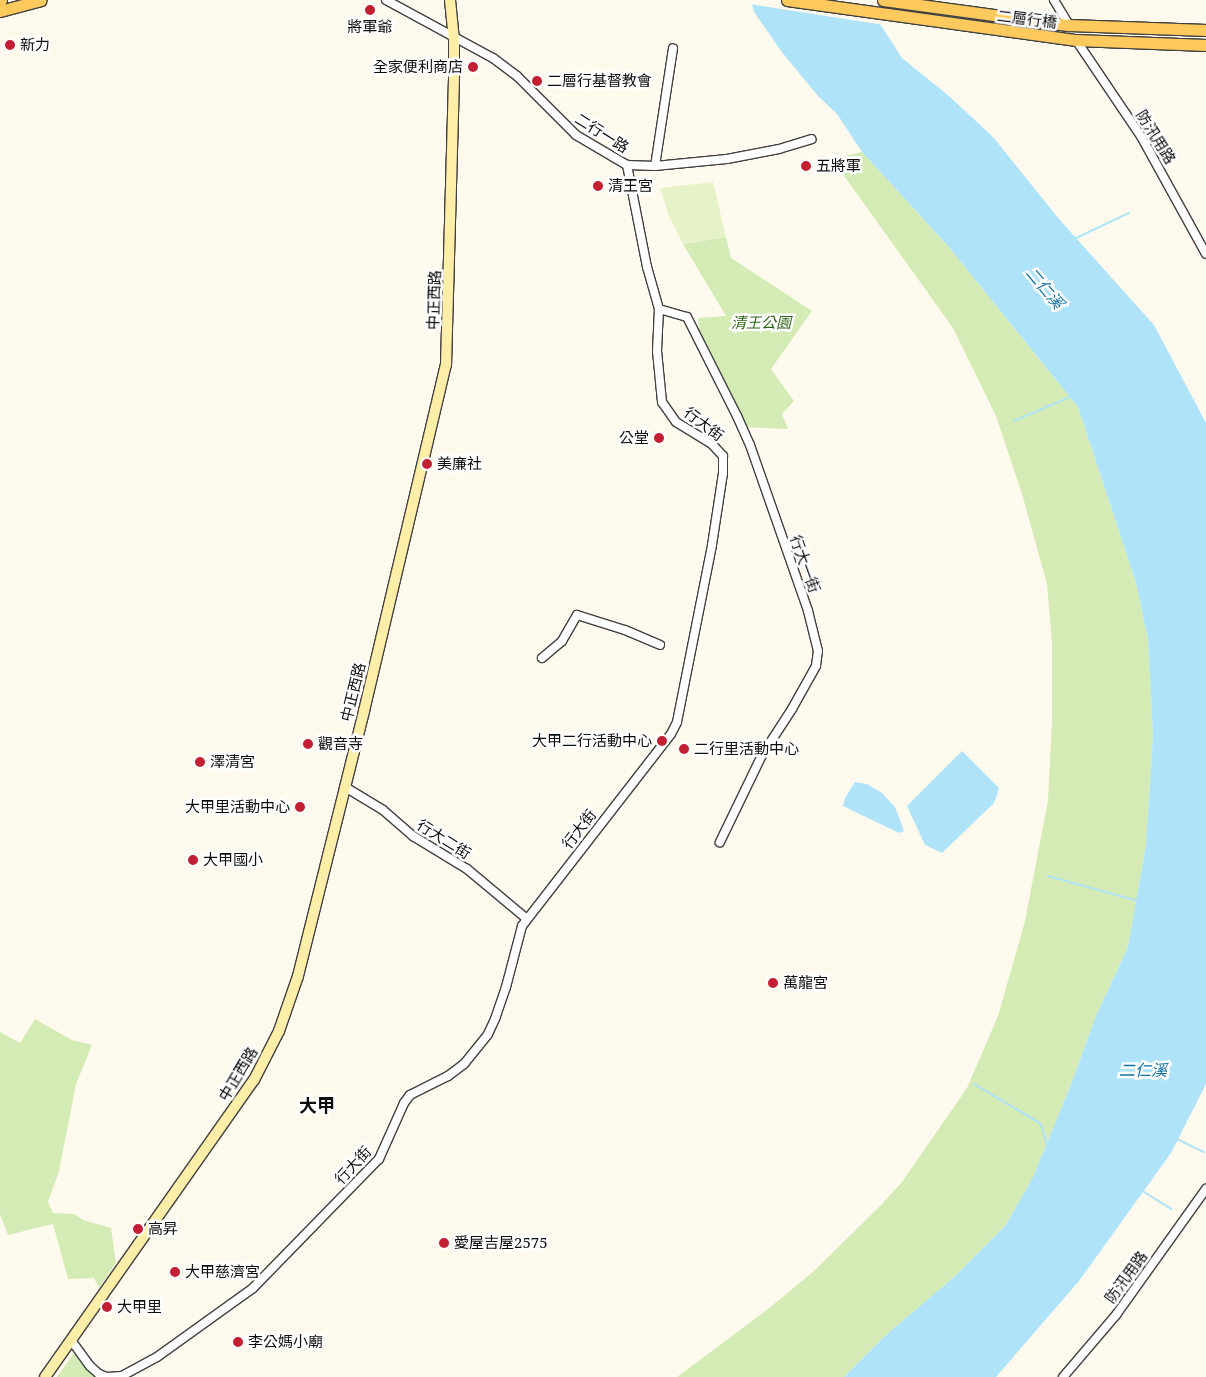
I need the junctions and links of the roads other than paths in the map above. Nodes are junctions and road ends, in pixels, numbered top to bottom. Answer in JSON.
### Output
{"nodes":[{"id":1,"x":41,"y":0,"type":"edge"},
{"id":2,"x":386,"y":0,"type":"edge"},
{"id":3,"x":450,"y":0,"type":"edge"},
{"id":4,"x":787,"y":0,"type":"edge"},
{"id":5,"x":883,"y":0,"type":"edge"},
{"id":6,"x":1054,"y":0,"type":"edge"},
{"id":7,"x":0,"y":11,"type":"edge"},
{"id":8,"x":1070,"y":25,"type":"junction"},
{"id":9,"x":1206,"y":30,"type":"edge"},
{"id":10,"x":454,"y":35,"type":"junction"},
{"id":11,"x":1076,"y":40,"type":"junction"},
{"id":12,"x":1206,"y":45,"type":"edge"},
{"id":13,"x":673,"y":48,"type":"dead end"},
{"id":14,"x":812,"y":139,"type":"dead end"},
{"id":15,"x":627,"y":165,"type":"junction"},
{"id":16,"x":655,"y":166,"type":"junction"},
{"id":17,"x":1206,"y":254,"type":"edge"},
{"id":18,"x":659,"y":309,"type":"junction"},
{"id":19,"x":660,"y":646,"type":"dead end"},
{"id":20,"x":542,"y":658,"type":"dead end"},
{"id":21,"x":345,"y":787,"type":"junction"},
{"id":22,"x":720,"y":842,"type":"dead end"},
{"id":23,"x":526,"y":919,"type":"junction"},
{"id":24,"x":1206,"y":1189,"type":"edge"},
{"id":25,"x":71,"y":1340,"type":"junction"},
{"id":26,"x":121,"y":1376,"type":"edge"},
{"id":27,"x":45,"y":1377,"type":"edge"},
{"id":28,"x":1063,"y":1377,"type":"edge"}],
"edges":[{"from":1,"to":7,"type":"main road"},
{"from":2,"to":10,"type":"street","name":"二行一路"},
{"from":3,"to":10,"type":"street","name":"中正西路"},
{"from":4,"to":11,"type":"main road","name":"二層行橋"},
{"from":5,"to":8,"type":"main road","name":"二層行橋"},
{"from":6,"to":8,"type":"street"},
{"from":8,"to":9,"type":"main road","name":"二層行橋"},
{"from":10,"to":15,"type":"street","name":"二行一路"},
{"from":10,"to":21,"type":"street","name":"中正西路"},
{"from":11,"to":12,"type":"main road","name":"二層行橋"},
{"from":11,"to":17,"type":"street","name":"防汛用路"},
{"from":13,"to":16,"type":"street"},
{"from":14,"to":16,"type":"street","name":"二行一路"},
{"from":15,"to":16,"type":"street","name":"二行一路"},
{"from":15,"to":18,"type":"street","name":"行大街"},
{"from":18,"to":22,"type":"street","name":"行大一街"},
{"from":18,"to":23,"type":"street","name":"行大街"},
{"from":19,"to":20,"type":"street"},
{"from":21,"to":23,"type":"street","name":"行大二街"},
{"from":21,"to":25,"type":"street","name":"中正西路"},
{"from":23,"to":26,"type":"street","name":"行大街"},
{"from":24,"to":28,"type":"street","name":"防汛用路"},
{"from":25,"to":26,"type":"street"},
{"from":25,"to":27,"type":"street","name":"中正西路"}]}
